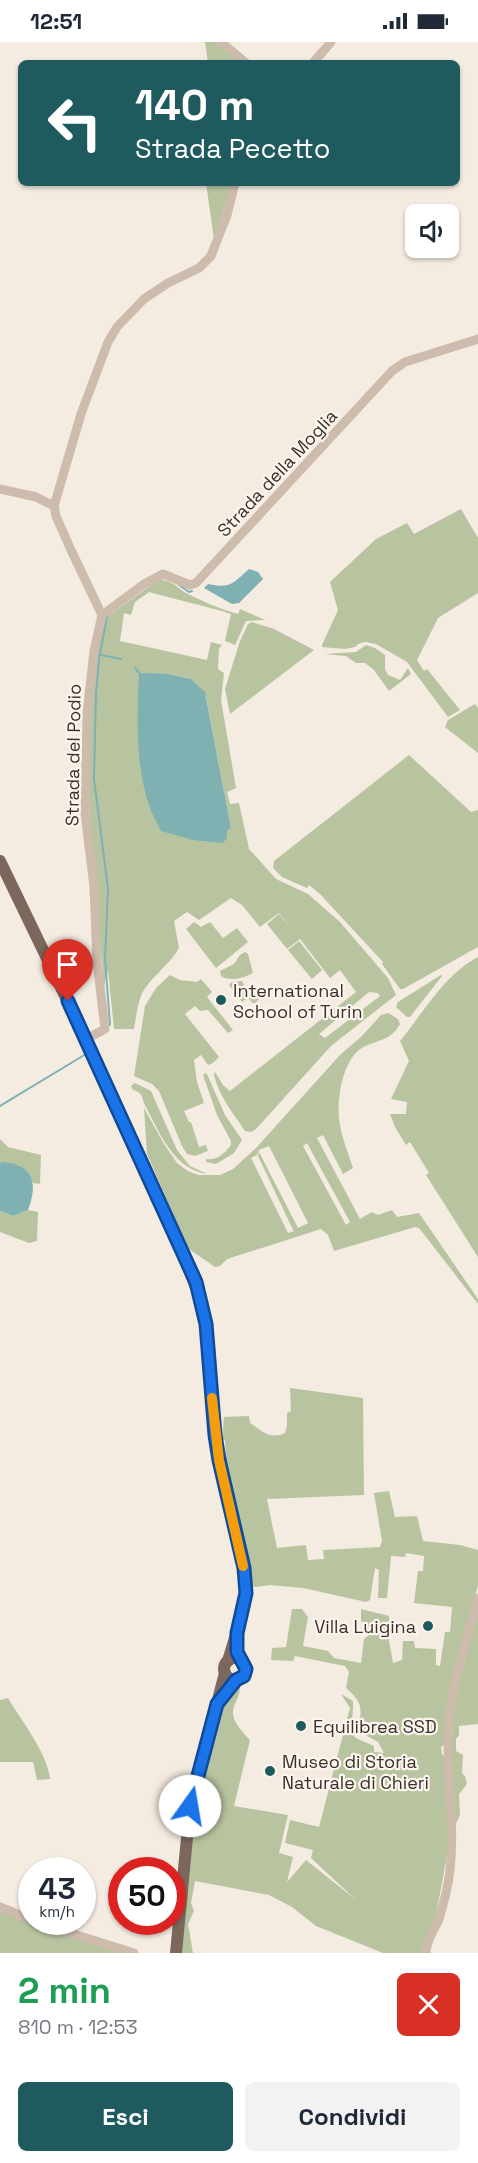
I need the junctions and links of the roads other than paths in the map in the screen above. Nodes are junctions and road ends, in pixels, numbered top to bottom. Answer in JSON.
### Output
{"nodes":[{"id":1,"x":221,"y":42,"type":"edge"},
{"id":2,"x":331,"y":42,"type":"edge"},
{"id":3,"x":242,"y":60,"type":"edge"},
{"id":4,"x":316,"y":60,"type":"edge"},
{"id":5,"x":234,"y":186,"type":"edge"},
{"id":6,"x":478,"y":339,"type":"edge"},
{"id":7,"x":0,"y":489,"type":"edge"},
{"id":8,"x":54,"y":506,"type":"junction"},
{"id":9,"x":102,"y":615,"type":"junction"},
{"id":10,"x":0,"y":861,"type":"edge"},
{"id":11,"x":86,"y":1039,"type":"junction"},
{"id":12,"x":478,"y":1598,"type":"edge"},
{"id":13,"x":0,"y":1907,"type":"edge"},
{"id":14,"x":18,"y":1915,"type":"edge"},
{"id":15,"x":77,"y":1935,"type":"edge"},
{"id":16,"x":134,"y":1953,"type":"edge"},
{"id":17,"x":176,"y":1953,"type":"edge"},
{"id":18,"x":426,"y":1953,"type":"edge"}],
"edges":[{"from":1,"to":3,"type":"street"},
{"from":2,"to":4,"type":"street"},
{"from":5,"to":8,"type":"street"},
{"from":6,"to":9,"type":"street","name":"Strada della Moglia"},
{"from":7,"to":8,"type":"street"},
{"from":8,"to":9,"type":"street"},
{"from":9,"to":11,"type":"street","name":"Strada del Podio"},
{"from":10,"to":11,"type":"main road"},
{"from":11,"to":17,"type":"main road"},
{"from":12,"to":18,"type":"street"},
{"from":13,"to":14,"type":"street"},
{"from":15,"to":16,"type":"street"}]}
